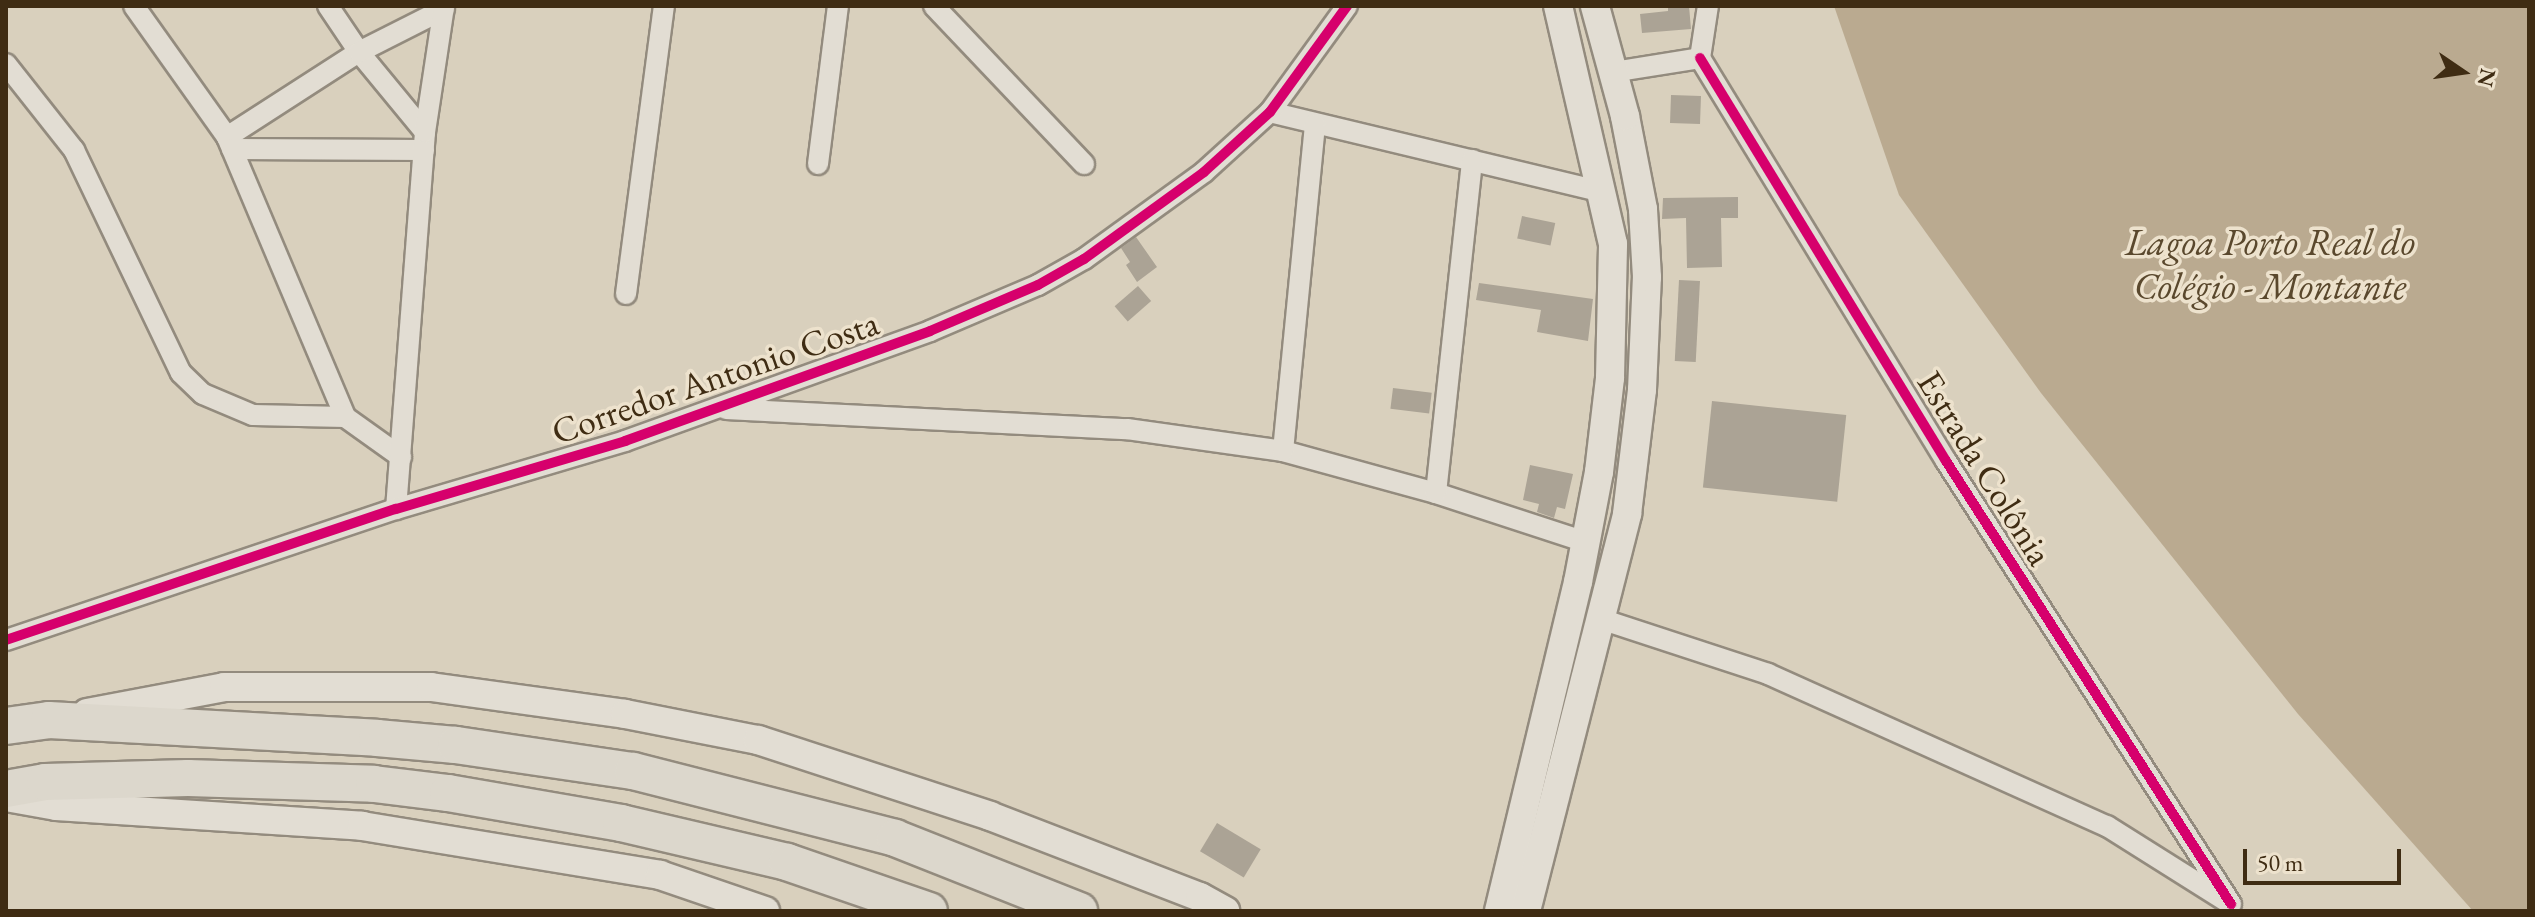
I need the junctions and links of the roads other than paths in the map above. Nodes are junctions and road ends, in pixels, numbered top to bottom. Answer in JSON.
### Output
{"nodes":[{"id":1,"x":134,"y":6,"type":"edge"},
{"id":2,"x":328,"y":6,"type":"edge"},
{"id":3,"x":664,"y":6,"type":"edge"},
{"id":4,"x":838,"y":6,"type":"edge"},
{"id":5,"x":934,"y":6,"type":"edge"},
{"id":6,"x":1347,"y":6,"type":"edge"},
{"id":7,"x":1558,"y":6,"type":"edge"},
{"id":8,"x":1595,"y":6,"type":"edge"},
{"id":9,"x":1708,"y":6,"type":"edge"},
{"id":10,"x":444,"y":7,"type":"edge"},
{"id":11,"x":359,"y":52,"type":"junction"},
{"id":12,"x":1700,"y":58,"type":"junction"},
{"id":13,"x":6,"y":64,"type":"edge"},
{"id":14,"x":1613,"y":72,"type":"junction"},
{"id":15,"x":1270,"y":112,"type":"junction"},
{"id":16,"x":1315,"y":125,"type":"junction"},
{"id":17,"x":424,"y":141,"type":"junction"},
{"id":18,"x":230,"y":143,"type":"junction"},
{"id":19,"x":1472,"y":160,"type":"junction"},
{"id":20,"x":818,"y":164,"type":"dead end"},
{"id":21,"x":1084,"y":164,"type":"dead end"},
{"id":22,"x":1606,"y":204,"type":"junction"},
{"id":23,"x":1643,"y":209,"type":"junction"},
{"id":24,"x":626,"y":294,"type":"dead end"},
{"id":25,"x":714,"y":409,"type":"junction"},
{"id":26,"x":345,"y":417,"type":"junction"},
{"id":27,"x":1283,"y":451,"type":"junction"},
{"id":28,"x":401,"y":457,"type":"junction"},
{"id":29,"x":1436,"y":493,"type":"junction"},
{"id":30,"x":396,"y":509,"type":"junction"},
{"id":31,"x":1586,"y":542,"type":"junction"},
{"id":32,"x":1601,"y":619,"type":"junction"},
{"id":33,"x":6,"y":640,"type":"edge"},
{"id":34,"x":49,"y":720,"type":"junction"},
{"id":35,"x":6,"y":726,"type":"edge"},
{"id":36,"x":6,"y":789,"type":"edge"},
{"id":37,"x":6,"y":797,"type":"edge"},
{"id":38,"x":2234,"y":907,"type":"edge"},
{"id":39,"x":765,"y":911,"type":"edge"},
{"id":40,"x":929,"y":911,"type":"edge"},
{"id":41,"x":1079,"y":911,"type":"edge"},
{"id":42,"x":1225,"y":911,"type":"edge"},
{"id":43,"x":1499,"y":911,"type":"edge"},
{"id":44,"x":1526,"y":911,"type":"edge"}],
"edges":[{"from":1,"to":18,"type":"street"},
{"from":2,"to":11,"type":"street"},
{"from":3,"to":24,"type":"street"},
{"from":4,"to":20,"type":"street"},
{"from":5,"to":21,"type":"street"},
{"from":6,"to":15,"type":"street","name":"Corredor Antonio Costa"},
{"from":7,"to":22,"type":"main road"},
{"from":8,"to":14,"type":"main road"},
{"from":9,"to":12,"type":"street"},
{"from":10,"to":11,"type":"street"},
{"from":10,"to":17,"type":"street"},
{"from":11,"to":17,"type":"street"},
{"from":11,"to":18,"type":"street"},
{"from":12,"to":14,"type":"street"},
{"from":12,"to":38,"type":"street","name":"Estrada Colônia"},
{"from":13,"to":26,"type":"street"},
{"from":14,"to":23,"type":"main road"},
{"from":15,"to":16,"type":"street"},
{"from":15,"to":25,"type":"street","name":"Corredor Antonio Costa"},
{"from":16,"to":19,"type":"street"},
{"from":16,"to":27,"type":"street"},
{"from":17,"to":18,"type":"street"},
{"from":17,"to":28,"type":"street"},
{"from":18,"to":26,"type":"street"},
{"from":19,"to":22,"type":"street"},
{"from":19,"to":29,"type":"street"},
{"from":22,"to":23,"type":"main road"},
{"from":22,"to":31,"type":"main road"},
{"from":23,"to":32,"type":"main road"},
{"from":25,"to":27,"type":"street"},
{"from":25,"to":30,"type":"street","name":"Corredor Antonio Costa"},
{"from":26,"to":28,"type":"street"},
{"from":27,"to":29,"type":"street"},
{"from":28,"to":30,"type":"street"},
{"from":29,"to":31,"type":"street"},
{"from":30,"to":33,"type":"street","name":"Corredor Antonio Costa"},
{"from":31,"to":43,"type":"main road"},
{"from":32,"to":38,"type":"street"},
{"from":32,"to":44,"type":"main road"},
{"from":34,"to":35,"type":"highway"},
{"from":34,"to":41,"type":"highway"},
{"from":34,"to":42,"type":"main road"},
{"from":36,"to":40,"type":"highway"},
{"from":37,"to":39,"type":"main road"}]}
